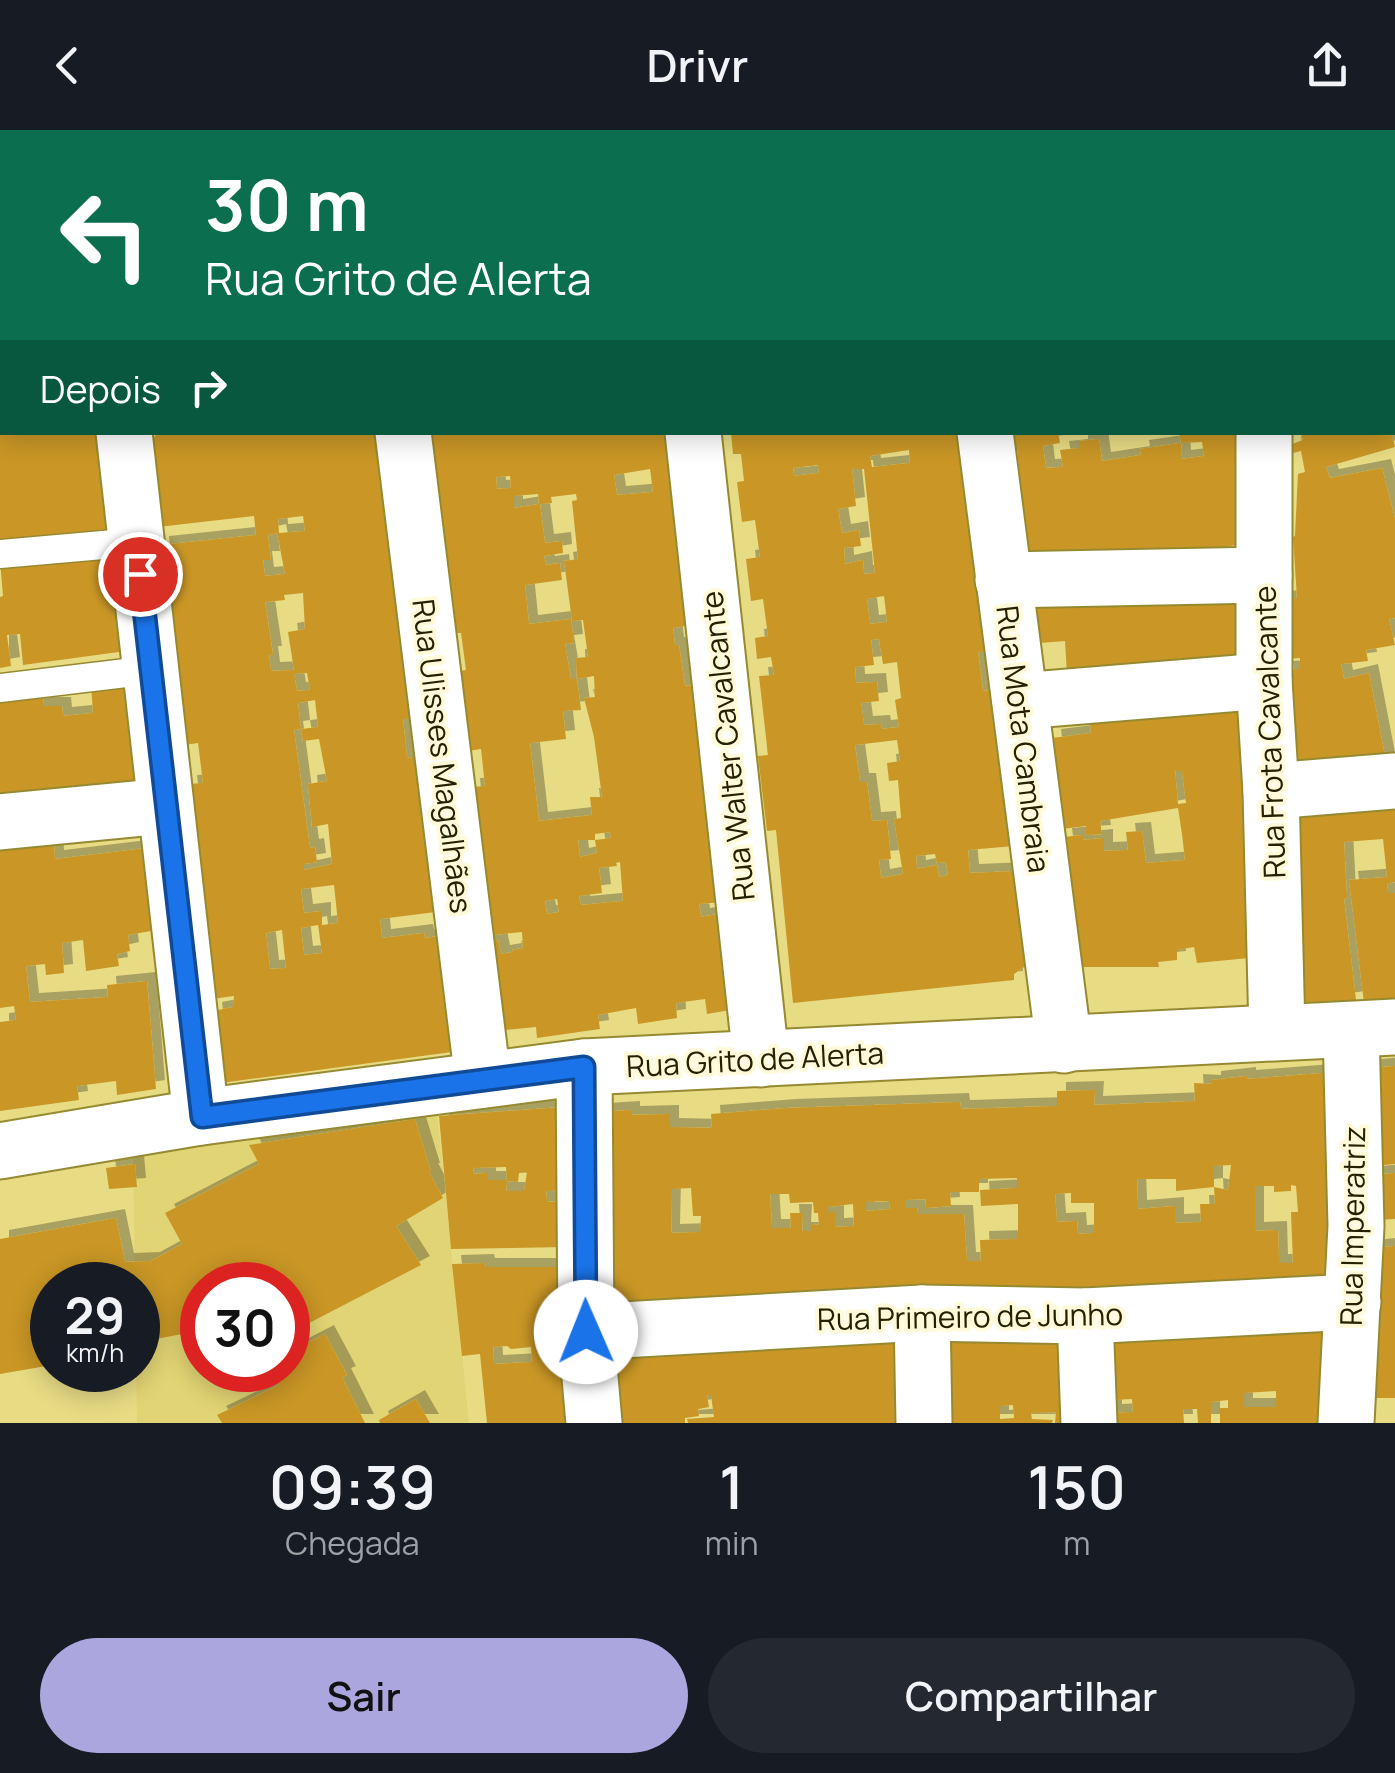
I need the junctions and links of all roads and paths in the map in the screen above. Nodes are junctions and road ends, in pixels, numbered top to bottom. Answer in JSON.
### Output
{"nodes":[{"id":1,"x":124,"y":435,"type":"edge"},
{"id":2,"x":403,"y":435,"type":"edge"},
{"id":3,"x":693,"y":435,"type":"edge"},
{"id":4,"x":984,"y":435,"type":"edge"},
{"id":5,"x":1264,"y":435,"type":"edge"},
{"id":6,"x":137,"y":542,"type":"junction"},
{"id":7,"x":0,"y":554,"type":"edge"},
{"id":8,"x":1264,"y":575,"type":"junction"},
{"id":9,"x":1004,"y":580,"type":"junction"},
{"id":10,"x":152,"y":670,"type":"junction"},
{"id":11,"x":1264,"y":680,"type":"junction"},
{"id":12,"x":0,"y":688,"type":"edge"},
{"id":13,"x":1020,"y":702,"type":"junction"},
{"id":14,"x":1395,"y":781,"type":"edge"},
{"id":15,"x":1271,"y":791,"type":"junction"},
{"id":16,"x":165,"y":806,"type":"junction"},
{"id":17,"x":0,"y":822,"type":"edge"},
{"id":18,"x":1373,"y":1028,"type":"edge"},
{"id":19,"x":1277,"y":1032,"type":"junction"},
{"id":20,"x":1064,"y":1045,"type":"junction"},
{"id":21,"x":760,"y":1059,"type":"junction"},
{"id":22,"x":584,"y":1067,"type":"junction"},
{"id":23,"x":482,"y":1080,"type":"junction"},
{"id":24,"x":202,"y":1117,"type":"junction"},
{"id":25,"x":0,"y":1151,"type":"edge"},
{"id":26,"x":1376,"y":1225,"type":"edge"},
{"id":27,"x":1353,"y":1302,"type":"junction"},
{"id":28,"x":922,"y":1313,"type":"junction"},
{"id":29,"x":1084,"y":1316,"type":"junction"},
{"id":30,"x":586,"y":1332,"type":"junction"},
{"id":31,"x":594,"y":1423,"type":"edge"},
{"id":32,"x":924,"y":1423,"type":"edge"},
{"id":33,"x":1090,"y":1423,"type":"edge"},
{"id":34,"x":1346,"y":1423,"type":"edge"}],
"edges":[{"from":1,"to":6,"type":"street"},
{"from":2,"to":23,"type":"street","name":"Rua Ulisses Magalhães"},
{"from":3,"to":21,"type":"street","name":"Rua Walter Cavalcante"},
{"from":4,"to":9,"type":"street","name":"Rua Mota Cambraia"},
{"from":5,"to":8,"type":"street","name":"Rua Frota Cavalcante"},
{"from":6,"to":7,"type":"lane"},
{"from":6,"to":10,"type":"street"},
{"from":8,"to":9,"type":"street"},
{"from":8,"to":11,"type":"street","name":"Rua Frota Cavalcante"},
{"from":9,"to":13,"type":"street","name":"Rua Mota Cambraia"},
{"from":10,"to":12,"type":"lane"},
{"from":10,"to":16,"type":"street"},
{"from":11,"to":13,"type":"street"},
{"from":11,"to":15,"type":"street","name":"Rua Frota Cavalcante"},
{"from":13,"to":20,"type":"street","name":"Rua Mota Cambraia"},
{"from":14,"to":15,"type":"street"},
{"from":15,"to":19,"type":"street","name":"Rua Frota Cavalcante"},
{"from":16,"to":17,"type":"street"},
{"from":16,"to":24,"type":"street"},
{"from":18,"to":19,"type":"street","name":"Rua Grito de Alerta"},
{"from":18,"to":26,"type":"street","name":"Rua Imperatriz"},
{"from":19,"to":20,"type":"street","name":"Rua Grito de Alerta"},
{"from":20,"to":21,"type":"street","name":"Rua Grito de Alerta"},
{"from":21,"to":22,"type":"street","name":"Rua Grito de Alerta"},
{"from":22,"to":23,"type":"street","name":"Rua Grito de Alerta"},
{"from":22,"to":30,"type":"street"},
{"from":23,"to":24,"type":"street","name":"Rua Grito de Alerta"},
{"from":24,"to":25,"type":"street","name":"Rua Grito de Alerta"},
{"from":26,"to":27,"type":"street","name":"Rua Imperatriz"},
{"from":27,"to":29,"type":"street","name":"Rua Primeiro de Junho"},
{"from":27,"to":34,"type":"street","name":"Rua Imperatriz"},
{"from":28,"to":29,"type":"street","name":"Rua Primeiro de Junho"},
{"from":28,"to":30,"type":"street","name":"Rua Primeiro de Junho"},
{"from":28,"to":32,"type":"street"},
{"from":29,"to":33,"type":"street"},
{"from":30,"to":31,"type":"street"}]}
